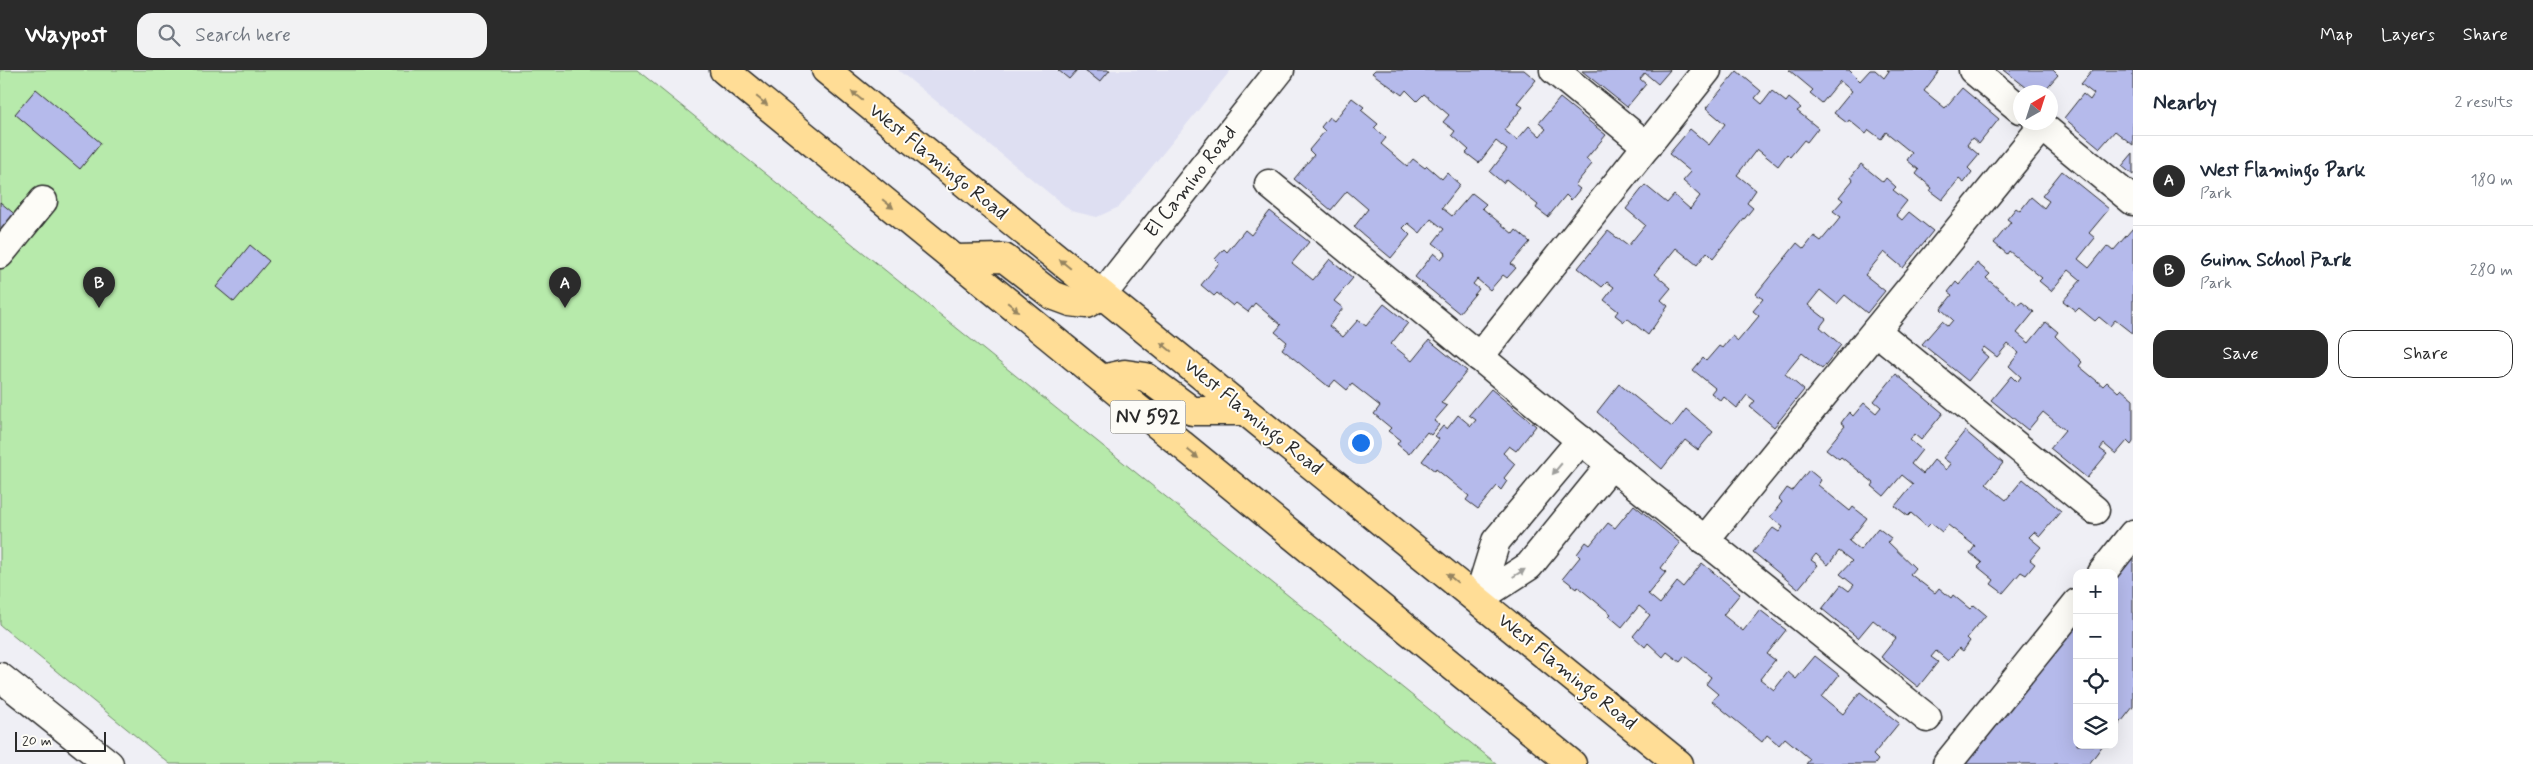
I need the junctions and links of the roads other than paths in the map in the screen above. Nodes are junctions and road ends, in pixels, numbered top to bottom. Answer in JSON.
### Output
{"nodes":[{"id":1,"x":724,"y":70,"type":"edge"},
{"id":2,"x":826,"y":70,"type":"edge"},
{"id":3,"x":1280,"y":70,"type":"edge"},
{"id":4,"x":1554,"y":70,"type":"edge"},
{"id":5,"x":1707,"y":70,"type":"edge"},
{"id":6,"x":1973,"y":70,"type":"edge"},
{"id":7,"x":2013,"y":103,"type":"edge"},
{"id":8,"x":2036,"y":130,"type":"edge"},
{"id":9,"x":2046,"y":130,"type":"edge"},
{"id":10,"x":1647,"y":146,"type":"junction"},
{"id":11,"x":1269,"y":184,"type":"dead end"},
{"id":12,"x":43,"y":201,"type":"dead end"},
{"id":13,"x":2133,"y":201,"type":"edge"},
{"id":14,"x":0,"y":254,"type":"edge"},
{"id":15,"x":956,"y":259,"type":"junction"},
{"id":16,"x":1102,"y":295,"type":"junction"},
{"id":17,"x":1876,"y":331,"type":"junction"},
{"id":18,"x":1480,"y":357,"type":"junction"},
{"id":19,"x":1102,"y":380,"type":"junction"},
{"id":20,"x":1245,"y":411,"type":"junction"},
{"id":21,"x":1581,"y":440,"type":"junction"},
{"id":22,"x":1611,"y":466,"type":"junction"},
{"id":23,"x":1533,"y":497,"type":"junction"},
{"id":24,"x":2095,"y":510,"type":"dead end"},
{"id":25,"x":1566,"y":522,"type":"junction"},
{"id":26,"x":2133,"y":534,"type":"edge"},
{"id":27,"x":1704,"y":541,"type":"junction"},
{"id":28,"x":2105,"y":569,"type":"edge"},
{"id":29,"x":1478,"y":599,"type":"junction"},
{"id":30,"x":2073,"y":608,"type":"edge"},
{"id":31,"x":0,"y":677,"type":"edge"},
{"id":32,"x":1927,"y":718,"type":"dead end"},
{"id":33,"x":109,"y":764,"type":"edge"},
{"id":34,"x":1572,"y":764,"type":"edge"},
{"id":35,"x":1679,"y":764,"type":"edge"},
{"id":36,"x":1947,"y":764,"type":"edge"}],
"edges":[{"from":1,"to":15,"type":"main road","number":"NV 592","one_way":true},
{"from":16,"to":2,"type":"main road","name":"West Flamingo Road","number":"NV 592","one_way":true},
{"from":3,"to":16,"type":"street","name":"El Camino Road"},
{"from":4,"to":10,"type":"street"},
{"from":5,"to":10,"type":"street"},
{"from":6,"to":7,"type":"street"},
{"from":8,"to":17,"type":"street"},
{"from":9,"to":13,"type":"street"},
{"from":10,"to":18,"type":"street"},
{"from":11,"to":18,"type":"street"},
{"from":12,"to":14,"type":"street"},
{"from":15,"to":16,"type":"main road"},
{"from":15,"to":19,"type":"main road","number":"NV 592","one_way":true},
{"from":20,"to":16,"type":"main road","name":"West Flamingo Road","number":"NV 592","one_way":true},
{"from":17,"to":24,"type":"street"},
{"from":17,"to":27,"type":"street"},
{"from":18,"to":21,"type":"street"},
{"from":19,"to":20,"type":"main road"},
{"from":19,"to":34,"type":"main road","number":"NV 592","one_way":true},
{"from":29,"to":20,"type":"main road","name":"West Flamingo Road","number":"NV 592","one_way":true},
{"from":21,"to":22,"type":"street"},
{"from":21,"to":23,"type":"street","one_way":true},
{"from":22,"to":25,"type":"street"},
{"from":22,"to":27,"type":"street"},
{"from":23,"to":25,"type":"street"},
{"from":23,"to":29,"type":"street"},
{"from":29,"to":25,"type":"street","one_way":true},
{"from":26,"to":28,"type":"street"},
{"from":27,"to":32,"type":"street"},
{"from":29,"to":35,"type":"main road","name":"West Flamingo Road","number":"NV 592"},
{"from":30,"to":36,"type":"street"},
{"from":31,"to":33,"type":"street"}]}
